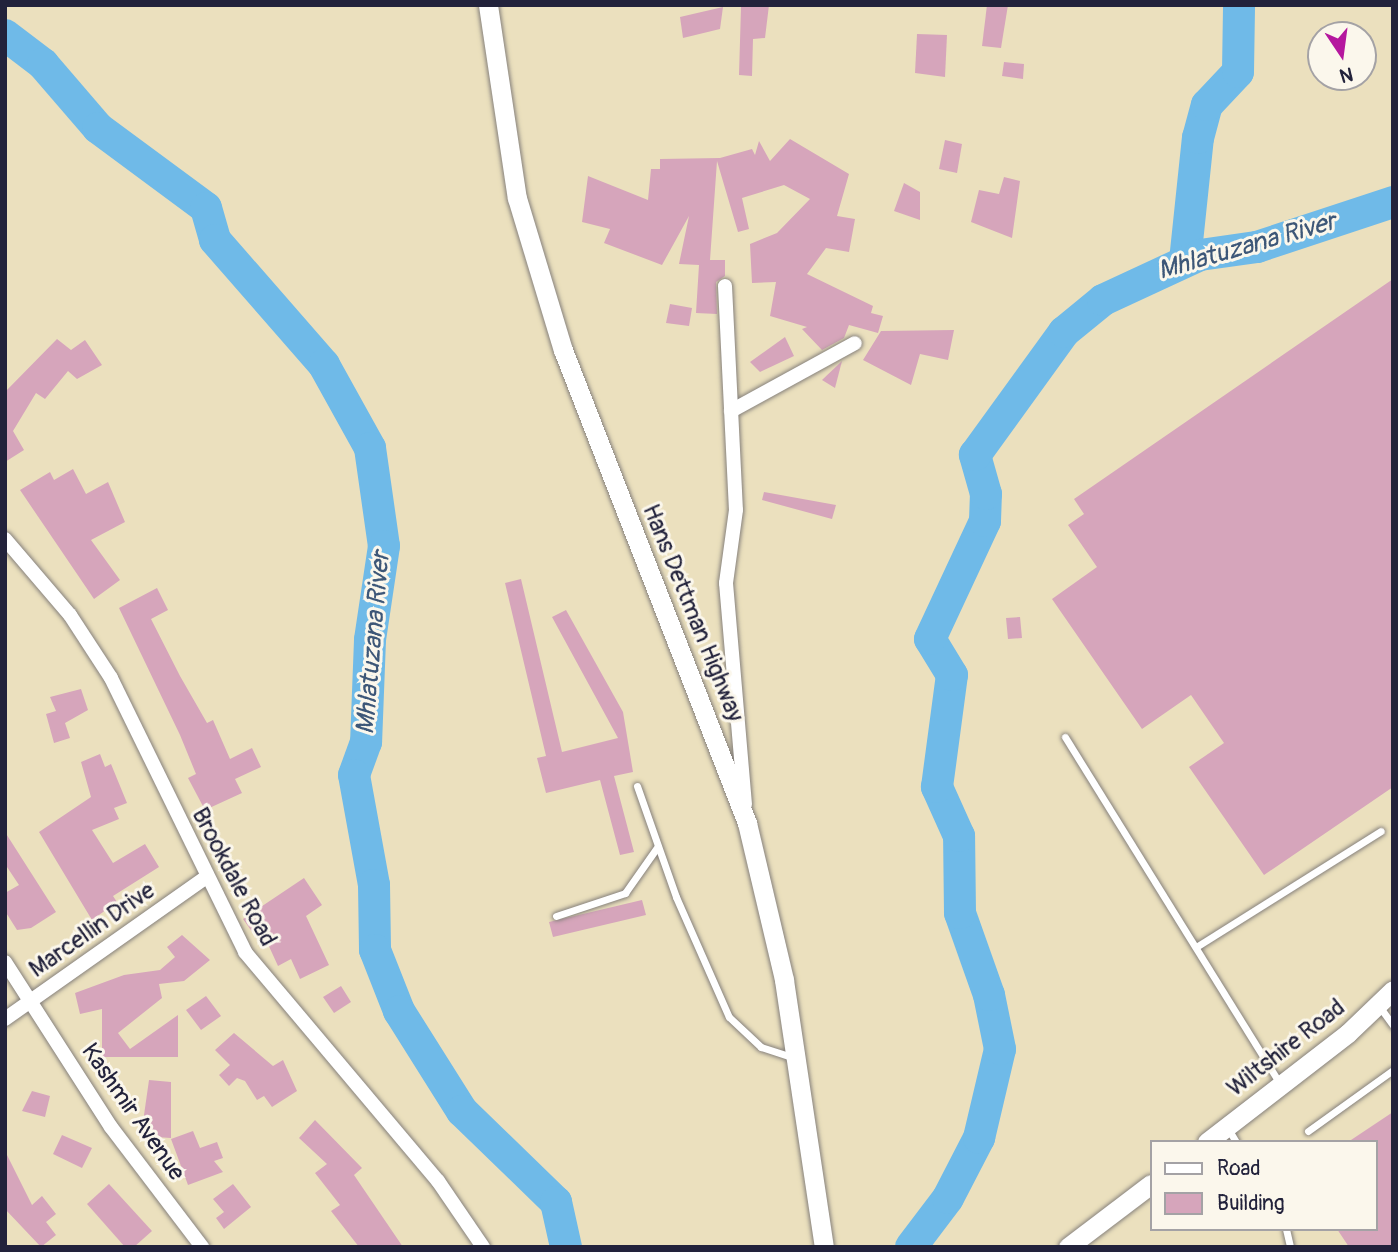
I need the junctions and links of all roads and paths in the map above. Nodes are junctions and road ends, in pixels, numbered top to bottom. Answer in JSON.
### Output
{"nodes":[{"id":1,"x":488,"y":5,"type":"edge"},
{"id":2,"x":725,"y":286,"type":"dead end"},
{"id":3,"x":855,"y":343,"type":"dead end"},
{"id":4,"x":731,"y":411,"type":"junction"},
{"id":5,"x":5,"y":539,"type":"edge"},
{"id":6,"x":1065,"y":737,"type":"dead end"},
{"id":7,"x":637,"y":786,"type":"dead end"},
{"id":8,"x":747,"y":823,"type":"junction"},
{"id":9,"x":1381,"y":831,"type":"dead end"},
{"id":10,"x":658,"y":846,"type":"junction"},
{"id":11,"x":206,"y":877,"type":"junction"},
{"id":12,"x":556,"y":916,"type":"dead end"},
{"id":13,"x":1196,"y":947,"type":"junction"},
{"id":14,"x":5,"y":962,"type":"edge"},
{"id":15,"x":1393,"y":990,"type":"edge"},
{"id":16,"x":31,"y":1002,"type":"junction"},
{"id":17,"x":1379,"y":1005,"type":"junction"},
{"id":18,"x":5,"y":1020,"type":"edge"},
{"id":19,"x":1393,"y":1025,"type":"edge"},
{"id":20,"x":796,"y":1058,"type":"junction"},
{"id":21,"x":1393,"y":1070,"type":"edge"},
{"id":22,"x":1280,"y":1085,"type":"junction"},
{"id":23,"x":1308,"y":1131,"type":"dead end"},
{"id":24,"x":1231,"y":1134,"type":"edge"},
{"id":25,"x":1213,"y":1140,"type":"edge"},
{"id":26,"x":1150,"y":1185,"type":"edge"},
{"id":27,"x":202,"y":1247,"type":"edge"},
{"id":28,"x":483,"y":1247,"type":"edge"},
{"id":29,"x":824,"y":1247,"type":"edge"},
{"id":30,"x":1068,"y":1247,"type":"edge"}],
"edges":[{"from":1,"to":8,"type":"street","name":"Hans Dettman Highway"},
{"from":2,"to":4,"type":"street"},
{"from":3,"to":4,"type":"street"},
{"from":4,"to":8,"type":"street"},
{"from":5,"to":11,"type":"street","name":"Brookdale Road"},
{"from":6,"to":13,"type":"lane"},
{"from":7,"to":10,"type":"lane"},
{"from":8,"to":20,"type":"street","name":"Hans Dettman Highway"},
{"from":9,"to":13,"type":"lane"},
{"from":10,"to":12,"type":"lane"},
{"from":10,"to":20,"type":"lane"},
{"from":11,"to":16,"type":"street","name":"Marcellin Drive"},
{"from":11,"to":28,"type":"street","name":"Brookdale Road"},
{"from":13,"to":22,"type":"lane"},
{"from":14,"to":16,"type":"street","name":"Kashmir Avenue"},
{"from":15,"to":17,"type":"street","name":"Wiltshire Road"},
{"from":16,"to":18,"type":"street","name":"Marcellin Drive"},
{"from":16,"to":27,"type":"street","name":"Kashmir Avenue"},
{"from":17,"to":19,"type":"lane"},
{"from":17,"to":22,"type":"street","name":"Wiltshire Road"},
{"from":20,"to":29,"type":"street","name":"Hans Dettman Highway"},
{"from":21,"to":23,"type":"lane"},
{"from":22,"to":24,"type":"street","name":"Wiltshire Road"},
{"from":24,"to":25,"type":"street","name":"Wiltshire Road"},
{"from":26,"to":30,"type":"street"}]}
